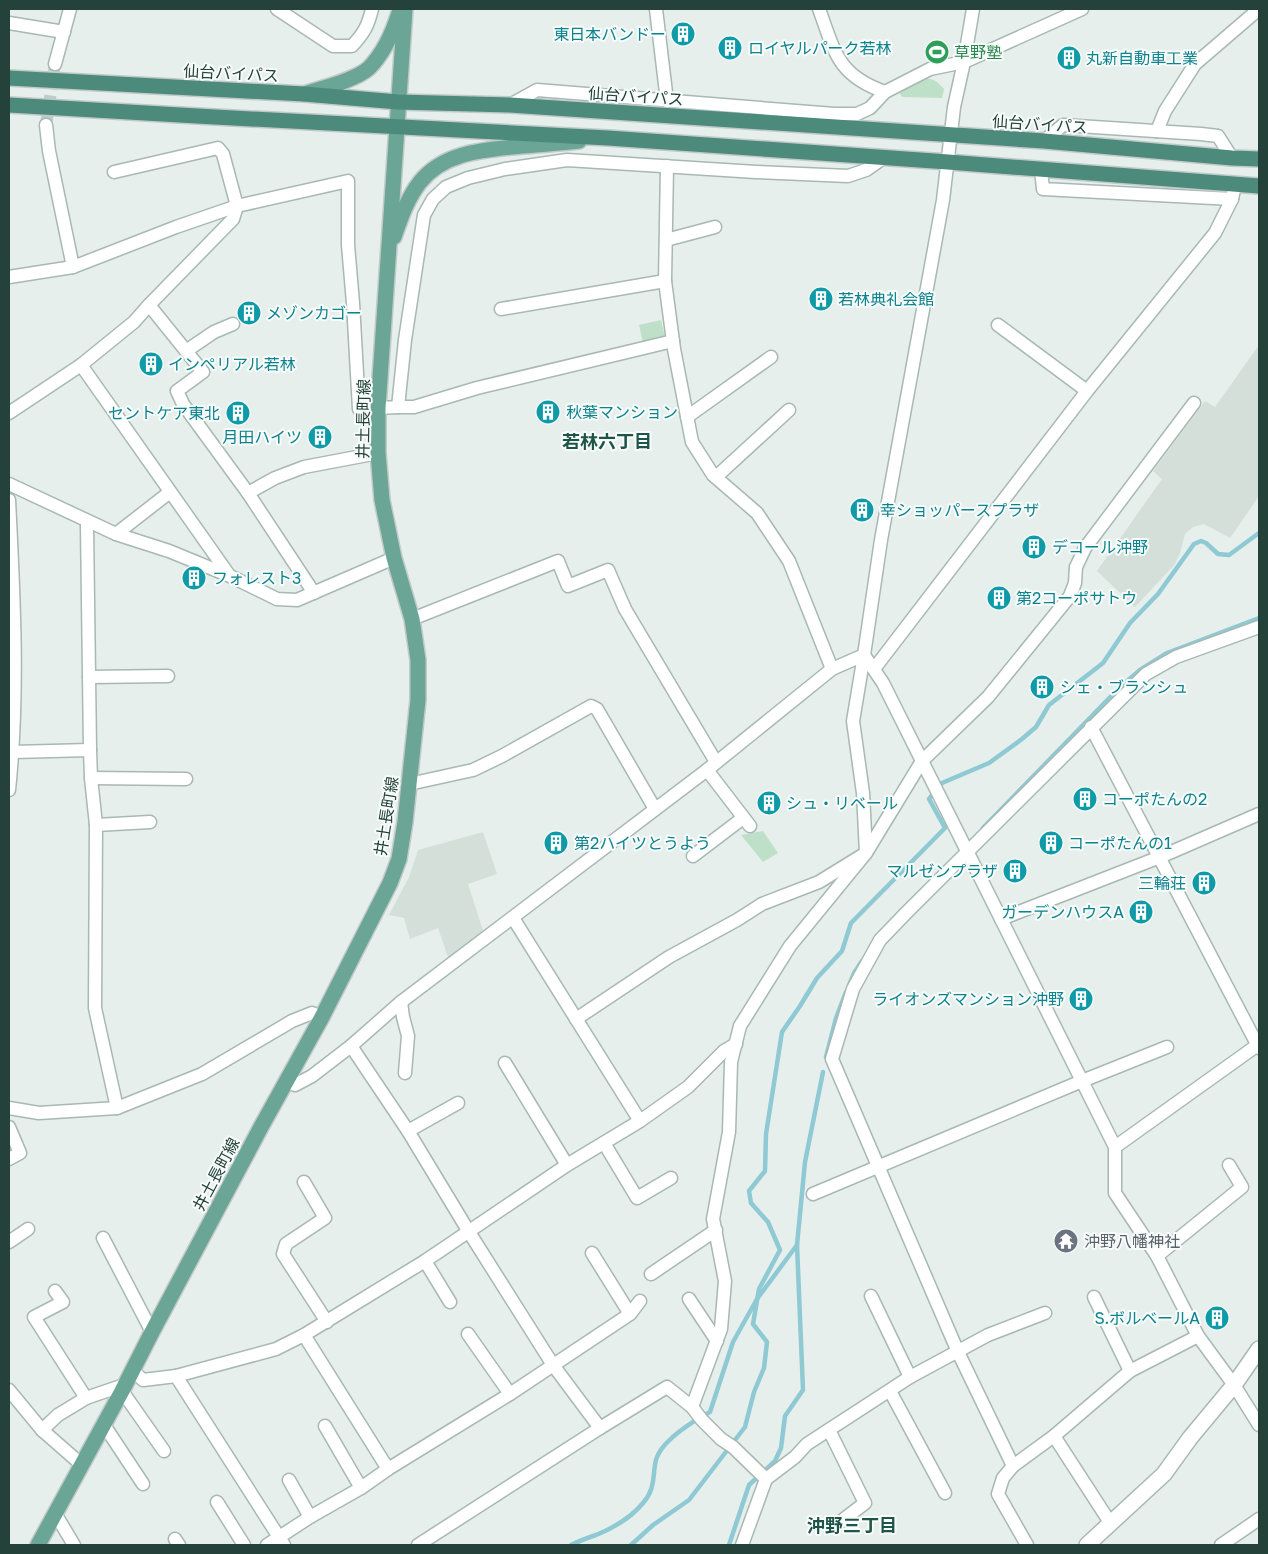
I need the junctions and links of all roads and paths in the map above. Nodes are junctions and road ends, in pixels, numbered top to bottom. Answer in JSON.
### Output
{"nodes":[{"id":1,"x":70,"y":9,"type":"edge"},
{"id":2,"x":277,"y":9,"type":"edge"},
{"id":3,"x":372,"y":9,"type":"edge"},
{"id":4,"x":400,"y":9,"type":"edge"},
{"id":5,"x":405,"y":9,"type":"edge"},
{"id":6,"x":656,"y":9,"type":"edge"},
{"id":7,"x":819,"y":9,"type":"edge"},
{"id":8,"x":973,"y":9,"type":"edge"},
{"id":9,"x":1082,"y":9,"type":"edge"},
{"id":10,"x":1259,"y":9,"type":"edge"},
{"id":11,"x":9,"y":24,"type":"edge"},
{"id":12,"x":64,"y":32,"type":"junction"},
{"id":13,"x":964,"y":62,"type":"junction"},
{"id":14,"x":54,"y":64,"type":"tunnel mouth"},
{"id":15,"x":9,"y":78,"type":"edge"},
{"id":16,"x":884,"y":92,"type":"junction"},
{"id":17,"x":304,"y":94,"type":"junction"},
{"id":18,"x":667,"y":101,"type":"junction"},
{"id":19,"x":398,"y":102,"type":"junction"},
{"id":20,"x":9,"y":104,"type":"edge"},
{"id":21,"x":510,"y":105,"type":"junction"},
{"id":22,"x":46,"y":125,"type":"tunnel mouth"},
{"id":23,"x":397,"y":126,"type":"junction"},
{"id":24,"x":1157,"y":131,"type":"junction"},
{"id":25,"x":951,"y":135,"type":"junction"},
{"id":26,"x":608,"y":138,"type":"junction"},
{"id":27,"x":1044,"y":141,"type":"junction"},
{"id":28,"x":884,"y":158,"type":"junction"},
{"id":29,"x":1232,"y":158,"type":"junction"},
{"id":30,"x":1259,"y":159,"type":"edge"},
{"id":31,"x":948,"y":162,"type":"junction"},
{"id":32,"x":667,"y":166,"type":"junction"},
{"id":33,"x":114,"y":172,"type":"dead end"},
{"id":34,"x":1259,"y":186,"type":"edge"},
{"id":35,"x":1234,"y":192,"type":"junction"},
{"id":36,"x":237,"y":206,"type":"junction"},
{"id":37,"x":715,"y":226,"type":"dead end"},
{"id":38,"x":666,"y":240,"type":"junction"},
{"id":39,"x":388,"y":252,"type":"junction"},
{"id":40,"x":73,"y":267,"type":"junction"},
{"id":41,"x":9,"y":277,"type":"edge"},
{"id":42,"x":665,"y":281,"type":"junction"},
{"id":43,"x":149,"y":305,"type":"junction"},
{"id":44,"x":501,"y":308,"type":"dead end"},
{"id":45,"x":233,"y":324,"type":"dead end"},
{"id":46,"x":998,"y":325,"type":"dead end"},
{"id":47,"x":673,"y":341,"type":"junction"},
{"id":48,"x":186,"y":352,"type":"junction"},
{"id":49,"x":771,"y":357,"type":"dead end"},
{"id":50,"x":81,"y":365,"type":"junction"},
{"id":51,"x":1087,"y":391,"type":"junction"},
{"id":52,"x":1194,"y":403,"type":"dead end"},
{"id":53,"x":398,"y":407,"type":"junction"},
{"id":54,"x":378,"y":408,"type":"junction"},
{"id":55,"x":789,"y":410,"type":"dead end"},
{"id":56,"x":9,"y":413,"type":"edge"},
{"id":57,"x":687,"y":416,"type":"junction"},
{"id":58,"x":378,"y":454,"type":"junction"},
{"id":59,"x":716,"y":477,"type":"junction"},
{"id":60,"x":9,"y":484,"type":"edge"},
{"id":61,"x":170,"y":492,"type":"junction"},
{"id":62,"x":248,"y":493,"type":"junction"},
{"id":63,"x":9,"y":500,"type":"edge"},
{"id":64,"x":90,"y":522,"type":"junction"},
{"id":65,"x":116,"y":534,"type":"junction"},
{"id":66,"x":394,"y":558,"type":"junction"},
{"id":67,"x":230,"y":576,"type":"junction"},
{"id":68,"x":314,"y":593,"type":"junction"},
{"id":69,"x":412,"y":619,"type":"junction"},
{"id":70,"x":1259,"y":627,"type":"edge"},
{"id":71,"x":864,"y":655,"type":"junction"},
{"id":72,"x":832,"y":669,"type":"junction"},
{"id":73,"x":874,"y":669,"type":"junction"},
{"id":74,"x":168,"y":676,"type":"dead end"},
{"id":75,"x":90,"y":677,"type":"junction"},
{"id":76,"x":1091,"y":727,"type":"junction"},
{"id":77,"x":90,"y":750,"type":"junction"},
{"id":78,"x":13,"y":752,"type":"junction"},
{"id":79,"x":922,"y":761,"type":"junction"},
{"id":80,"x":711,"y":766,"type":"junction"},
{"id":81,"x":91,"y":778,"type":"junction"},
{"id":82,"x":186,"y":779,"type":"dead end"},
{"id":83,"x":409,"y":784,"type":"junction"},
{"id":84,"x":9,"y":790,"type":"edge"},
{"id":85,"x":655,"y":809,"type":"junction"},
{"id":86,"x":1259,"y":814,"type":"edge"},
{"id":87,"x":150,"y":822,"type":"dead end"},
{"id":88,"x":96,"y":825,"type":"junction"},
{"id":89,"x":965,"y":846,"type":"junction"},
{"id":90,"x":866,"y":854,"type":"junction"},
{"id":91,"x":693,"y":856,"type":"dead end"},
{"id":92,"x":1160,"y":857,"type":"junction"},
{"id":93,"x":513,"y":918,"type":"junction"},
{"id":94,"x":1001,"y":919,"type":"junction"},
{"id":95,"x":401,"y":1002,"type":"junction"},
{"id":96,"x":322,"y":1017,"type":"junction"},
{"id":97,"x":576,"y":1019,"type":"junction"},
{"id":98,"x":736,"y":1044,"type":"junction"},
{"id":99,"x":351,"y":1046,"type":"junction"},
{"id":100,"x":1259,"y":1046,"type":"edge"},
{"id":101,"x":1167,"y":1047,"type":"dead end"},
{"id":102,"x":505,"y":1064,"type":"dead end"},
{"id":103,"x":405,"y":1073,"type":"dead end"},
{"id":104,"x":1082,"y":1080,"type":"junction"},
{"id":105,"x":287,"y":1082,"type":"junction"},
{"id":106,"x":458,"y":1102,"type":"dead end"},
{"id":107,"x":9,"y":1108,"type":"edge"},
{"id":108,"x":117,"y":1108,"type":"junction"},
{"id":109,"x":640,"y":1120,"type":"junction"},
{"id":110,"x":9,"y":1127,"type":"edge"},
{"id":111,"x":408,"y":1131,"type":"junction"},
{"id":112,"x":604,"y":1143,"type":"junction"},
{"id":113,"x":1115,"y":1147,"type":"junction"},
{"id":114,"x":9,"y":1158,"type":"edge"},
{"id":115,"x":567,"y":1165,"type":"junction"},
{"id":116,"x":1229,"y":1165,"type":"dead end"},
{"id":117,"x":878,"y":1166,"type":"junction"},
{"id":118,"x":671,"y":1178,"type":"dead end"},
{"id":119,"x":304,"y":1182,"type":"dead end"},
{"id":120,"x":813,"y":1194,"type":"dead end"},
{"id":121,"x":28,"y":1229,"type":"dead end"},
{"id":122,"x":716,"y":1230,"type":"junction"},
{"id":123,"x":469,"y":1232,"type":"junction"},
{"id":124,"x":103,"y":1238,"type":"dead end"},
{"id":125,"x":9,"y":1242,"type":"edge"},
{"id":126,"x":592,"y":1253,"type":"dead end"},
{"id":127,"x":1157,"y":1256,"type":"junction"},
{"id":128,"x":425,"y":1260,"type":"junction"},
{"id":129,"x":651,"y":1274,"type":"dead end"},
{"id":130,"x":55,"y":1291,"type":"dead end"},
{"id":131,"x":870,"y":1296,"type":"dead end"},
{"id":132,"x":1094,"y":1297,"type":"dead end"},
{"id":133,"x":689,"y":1299,"type":"dead end"},
{"id":134,"x":450,"y":1302,"type":"dead end"},
{"id":135,"x":640,"y":1302,"type":"dead end"},
{"id":136,"x":1045,"y":1313,"type":"dead end"},
{"id":137,"x":630,"y":1314,"type":"junction"},
{"id":138,"x":327,"y":1322,"type":"junction"},
{"id":139,"x":152,"y":1332,"type":"junction"},
{"id":140,"x":468,"y":1334,"type":"dead end"},
{"id":141,"x":304,"y":1335,"type":"junction"},
{"id":142,"x":1198,"y":1336,"type":"junction"},
{"id":143,"x":717,"y":1341,"type":"junction"},
{"id":144,"x":1259,"y":1349,"type":"edge"},
{"id":145,"x":958,"y":1352,"type":"junction"},
{"id":146,"x":553,"y":1365,"type":"junction"},
{"id":147,"x":132,"y":1370,"type":"junction"},
{"id":148,"x":1130,"y":1371,"type":"junction"},
{"id":149,"x":176,"y":1376,"type":"junction"},
{"id":150,"x":910,"y":1377,"type":"junction"},
{"id":151,"x":1234,"y":1385,"type":"junction"},
{"id":152,"x":123,"y":1388,"type":"junction"},
{"id":153,"x":9,"y":1390,"type":"edge"},
{"id":154,"x":890,"y":1391,"type":"junction"},
{"id":155,"x":510,"y":1394,"type":"junction"},
{"id":156,"x":86,"y":1398,"type":"junction"},
{"id":157,"x":697,"y":1413,"type":"junction"},
{"id":158,"x":104,"y":1425,"type":"junction"},
{"id":159,"x":1259,"y":1425,"type":"edge"},
{"id":160,"x":325,"y":1426,"type":"dead end"},
{"id":161,"x":600,"y":1428,"type":"junction"},
{"id":162,"x":42,"y":1430,"type":"junction"},
{"id":163,"x":829,"y":1430,"type":"junction"},
{"id":164,"x":1054,"y":1436,"type":"junction"},
{"id":165,"x":164,"y":1451,"type":"dead end"},
{"id":166,"x":82,"y":1465,"type":"junction"},
{"id":167,"x":1013,"y":1466,"type":"junction"},
{"id":168,"x":388,"y":1469,"type":"junction"},
{"id":169,"x":762,"y":1475,"type":"junction"},
{"id":170,"x":288,"y":1480,"type":"dead end"},
{"id":171,"x":143,"y":1484,"type":"dead end"},
{"id":172,"x":360,"y":1488,"type":"junction"},
{"id":173,"x":945,"y":1493,"type":"dead end"},
{"id":174,"x":217,"y":1502,"type":"dead end"},
{"id":175,"x":56,"y":1515,"type":"junction"},
{"id":176,"x":310,"y":1516,"type":"junction"},
{"id":177,"x":1259,"y":1519,"type":"edge"},
{"id":178,"x":1111,"y":1524,"type":"junction"},
{"id":179,"x":835,"y":1526,"type":"dead end"},
{"id":180,"x":281,"y":1541,"type":"edge"},
{"id":181,"x":38,"y":1545,"type":"edge"},
{"id":182,"x":74,"y":1545,"type":"edge"},
{"id":183,"x":244,"y":1545,"type":"edge"},
{"id":184,"x":267,"y":1545,"type":"edge"},
{"id":185,"x":418,"y":1545,"type":"edge"},
{"id":186,"x":742,"y":1545,"type":"edge"},
{"id":187,"x":1027,"y":1545,"type":"edge"},
{"id":188,"x":1087,"y":1545,"type":"edge"},
{"id":189,"x":1221,"y":1545,"type":"edge"}],
"edges":[{"from":1,"to":12,"type":"street"},
{"from":2,"to":3,"type":"street"},
{"from":4,"to":17,"type":"main road"},
{"from":5,"to":19,"type":"main road","name":"井土長町線"},
{"from":6,"to":18,"type":"street"},
{"from":7,"to":16,"type":"street"},
{"from":8,"to":13,"type":"street"},
{"from":9,"to":13,"type":"street"},
{"from":10,"to":24,"type":"street"},
{"from":11,"to":12,"type":"street"},
{"from":12,"to":14,"type":"street"},
{"from":13,"to":16,"type":"street"},
{"from":13,"to":25,"type":"street"},
{"from":15,"to":17,"type":"highway","name":"仙台バイパス"},
{"from":16,"to":18,"type":"street"},
{"from":17,"to":19,"type":"highway","name":"仙台バイパス"},
{"from":18,"to":21,"type":"street"},
{"from":19,"to":21,"type":"highway","name":"仙台バイパス"},
{"from":19,"to":23,"type":"main road","name":"井土長町線"},
{"from":20,"to":23,"type":"highway"},
{"from":21,"to":25,"type":"highway","name":"仙台バイパス"},
{"from":22,"to":40,"type":"street"},
{"from":23,"to":26,"type":"highway"},
{"from":23,"to":39,"type":"main road","name":"井土長町線"},
{"from":24,"to":27,"type":"street"},
{"from":24,"to":29,"type":"street"},
{"from":25,"to":27,"type":"highway","name":"仙台バイパス"},
{"from":25,"to":31,"type":"street"},
{"from":26,"to":28,"type":"highway"},
{"from":26,"to":39,"type":"main road"},
{"from":27,"to":29,"type":"highway","name":"仙台バイパス"},
{"from":28,"to":31,"type":"highway"},
{"from":28,"to":32,"type":"street"},
{"from":29,"to":30,"type":"highway","name":"仙台バイパス"},
{"from":31,"to":35,"type":"highway"},
{"from":31,"to":71,"type":"street"},
{"from":32,"to":38,"type":"street"},
{"from":32,"to":53,"type":"street"},
{"from":33,"to":36,"type":"street"},
{"from":34,"to":35,"type":"highway"},
{"from":35,"to":51,"type":"street"},
{"from":36,"to":40,"type":"street"},
{"from":36,"to":43,"type":"street"},
{"from":36,"to":54,"type":"street"},
{"from":37,"to":38,"type":"street"},
{"from":38,"to":42,"type":"street"},
{"from":39,"to":54,"type":"main road","name":"井土長町線"},
{"from":40,"to":41,"type":"street"},
{"from":42,"to":44,"type":"street"},
{"from":42,"to":47,"type":"street"},
{"from":43,"to":48,"type":"street"},
{"from":43,"to":50,"type":"street"},
{"from":45,"to":48,"type":"street"},
{"from":46,"to":51,"type":"street"},
{"from":47,"to":53,"type":"street"},
{"from":47,"to":57,"type":"street"},
{"from":48,"to":62,"type":"street"},
{"from":49,"to":57,"type":"street"},
{"from":50,"to":56,"type":"street"},
{"from":50,"to":61,"type":"street"},
{"from":51,"to":73,"type":"street"},
{"from":52,"to":79,"type":"street"},
{"from":53,"to":54,"type":"street"},
{"from":54,"to":58,"type":"main road","name":"井土長町線"},
{"from":55,"to":59,"type":"street"},
{"from":57,"to":59,"type":"street"},
{"from":58,"to":62,"type":"street"},
{"from":58,"to":66,"type":"main road","name":"井土長町線"},
{"from":59,"to":72,"type":"street"},
{"from":60,"to":64,"type":"street"},
{"from":61,"to":65,"type":"street"},
{"from":61,"to":67,"type":"street"},
{"from":62,"to":68,"type":"street"},
{"from":63,"to":78,"type":"street"},
{"from":64,"to":65,"type":"street"},
{"from":64,"to":75,"type":"street"},
{"from":65,"to":67,"type":"street"},
{"from":66,"to":68,"type":"street"},
{"from":66,"to":69,"type":"main road","name":"井土長町線"},
{"from":67,"to":68,"type":"street"},
{"from":69,"to":80,"type":"street"},
{"from":69,"to":83,"type":"main road","name":"井土長町線"},
{"from":70,"to":76,"type":"street"},
{"from":71,"to":72,"type":"street"},
{"from":71,"to":73,"type":"street"},
{"from":71,"to":90,"type":"street"},
{"from":72,"to":80,"type":"street"},
{"from":73,"to":79,"type":"street"},
{"from":74,"to":75,"type":"street"},
{"from":75,"to":77,"type":"street"},
{"from":76,"to":89,"type":"street"},
{"from":76,"to":92,"type":"street"},
{"from":77,"to":78,"type":"street"},
{"from":77,"to":81,"type":"street"},
{"from":78,"to":84,"type":"street"},
{"from":79,"to":89,"type":"street"},
{"from":79,"to":90,"type":"street"},
{"from":80,"to":85,"type":"street"},
{"from":80,"to":91,"type":"street"},
{"from":81,"to":82,"type":"street"},
{"from":81,"to":88,"type":"street"},
{"from":83,"to":85,"type":"street"},
{"from":83,"to":96,"type":"main road","name":"井土長町線"},
{"from":85,"to":93,"type":"street"},
{"from":86,"to":92,"type":"street"},
{"from":87,"to":88,"type":"street"},
{"from":88,"to":108,"type":"street"},
{"from":89,"to":94,"type":"street"},
{"from":89,"to":117,"type":"street"},
{"from":90,"to":97,"type":"street"},
{"from":90,"to":98,"type":"street"},
{"from":92,"to":94,"type":"street"},
{"from":92,"to":100,"type":"street"},
{"from":93,"to":95,"type":"street"},
{"from":93,"to":97,"type":"street"},
{"from":94,"to":104,"type":"street"},
{"from":95,"to":99,"type":"street"},
{"from":95,"to":103,"type":"street"},
{"from":96,"to":105,"type":"main road","name":"井土長町線"},
{"from":96,"to":108,"type":"street"},
{"from":97,"to":109,"type":"street"},
{"from":98,"to":109,"type":"street"},
{"from":98,"to":122,"type":"street"},
{"from":99,"to":105,"type":"street"},
{"from":99,"to":111,"type":"street"},
{"from":100,"to":113,"type":"street"},
{"from":101,"to":104,"type":"street"},
{"from":102,"to":115,"type":"street"},
{"from":104,"to":113,"type":"street"},
{"from":104,"to":117,"type":"street"},
{"from":105,"to":139,"type":"main road","name":"井土長町線"},
{"from":106,"to":111,"type":"street"},
{"from":107,"to":108,"type":"street"},
{"from":109,"to":112,"type":"street"},
{"from":110,"to":114,"type":"street"},
{"from":111,"to":123,"type":"street"},
{"from":112,"to":115,"type":"street"},
{"from":112,"to":118,"type":"street"},
{"from":113,"to":127,"type":"street"},
{"from":115,"to":123,"type":"street"},
{"from":116,"to":127,"type":"street"},
{"from":117,"to":120,"type":"street"},
{"from":117,"to":145,"type":"street"},
{"from":119,"to":138,"type":"street"},
{"from":121,"to":125,"type":"street"},
{"from":122,"to":129,"type":"street"},
{"from":122,"to":143,"type":"street"},
{"from":123,"to":128,"type":"street"},
{"from":123,"to":146,"type":"street"},
{"from":124,"to":139,"type":"street"},
{"from":126,"to":137,"type":"street"},
{"from":127,"to":142,"type":"street"},
{"from":128,"to":134,"type":"street"},
{"from":128,"to":138,"type":"street"},
{"from":130,"to":156,"type":"street"},
{"from":131,"to":150,"type":"street"},
{"from":132,"to":148,"type":"street"},
{"from":133,"to":143,"type":"street"},
{"from":135,"to":137,"type":"street"},
{"from":136,"to":145,"type":"street"},
{"from":137,"to":146,"type":"street"},
{"from":138,"to":141,"type":"street"},
{"from":139,"to":147,"type":"main road","name":"井土長町線"},
{"from":140,"to":155,"type":"street"},
{"from":141,"to":149,"type":"street"},
{"from":141,"to":168,"type":"street"},
{"from":142,"to":148,"type":"street"},
{"from":142,"to":151,"type":"street"},
{"from":143,"to":157,"type":"street"},
{"from":144,"to":151,"type":"street"},
{"from":145,"to":150,"type":"street"},
{"from":145,"to":167,"type":"street"},
{"from":146,"to":155,"type":"street"},
{"from":146,"to":161,"type":"street"},
{"from":147,"to":149,"type":"street"},
{"from":147,"to":152,"type":"main road","name":"井土長町線"},
{"from":148,"to":164,"type":"street"},
{"from":149,"to":180,"type":"street"},
{"from":150,"to":154,"type":"street"},
{"from":151,"to":159,"type":"street"},
{"from":151,"to":178,"type":"street"},
{"from":152,"to":156,"type":"street"},
{"from":152,"to":158,"type":"main road","name":"井土長町線"},
{"from":152,"to":165,"type":"street"},
{"from":153,"to":162,"type":"street"},
{"from":154,"to":163,"type":"street"},
{"from":154,"to":173,"type":"street"},
{"from":155,"to":168,"type":"street"},
{"from":156,"to":162,"type":"street"},
{"from":157,"to":161,"type":"street"},
{"from":157,"to":169,"type":"street"},
{"from":158,"to":166,"type":"main road","name":"井土長町線"},
{"from":158,"to":171,"type":"street"},
{"from":160,"to":172,"type":"street"},
{"from":161,"to":185,"type":"street"},
{"from":162,"to":166,"type":"street"},
{"from":163,"to":169,"type":"street"},
{"from":163,"to":179,"type":"street"},
{"from":164,"to":167,"type":"street"},
{"from":164,"to":178,"type":"street"},
{"from":166,"to":175,"type":"main road","name":"井土長町線"},
{"from":167,"to":187,"type":"street"},
{"from":168,"to":172,"type":"street"},
{"from":169,"to":186,"type":"street"},
{"from":170,"to":176,"type":"street"},
{"from":172,"to":176,"type":"street"},
{"from":174,"to":183,"type":"street"},
{"from":175,"to":181,"type":"main road","name":"井土長町線"},
{"from":175,"to":182,"type":"street"},
{"from":176,"to":180,"type":"street"},
{"from":177,"to":189,"type":"street"},
{"from":178,"to":188,"type":"street"},
{"from":180,"to":184,"type":"street"}]}
